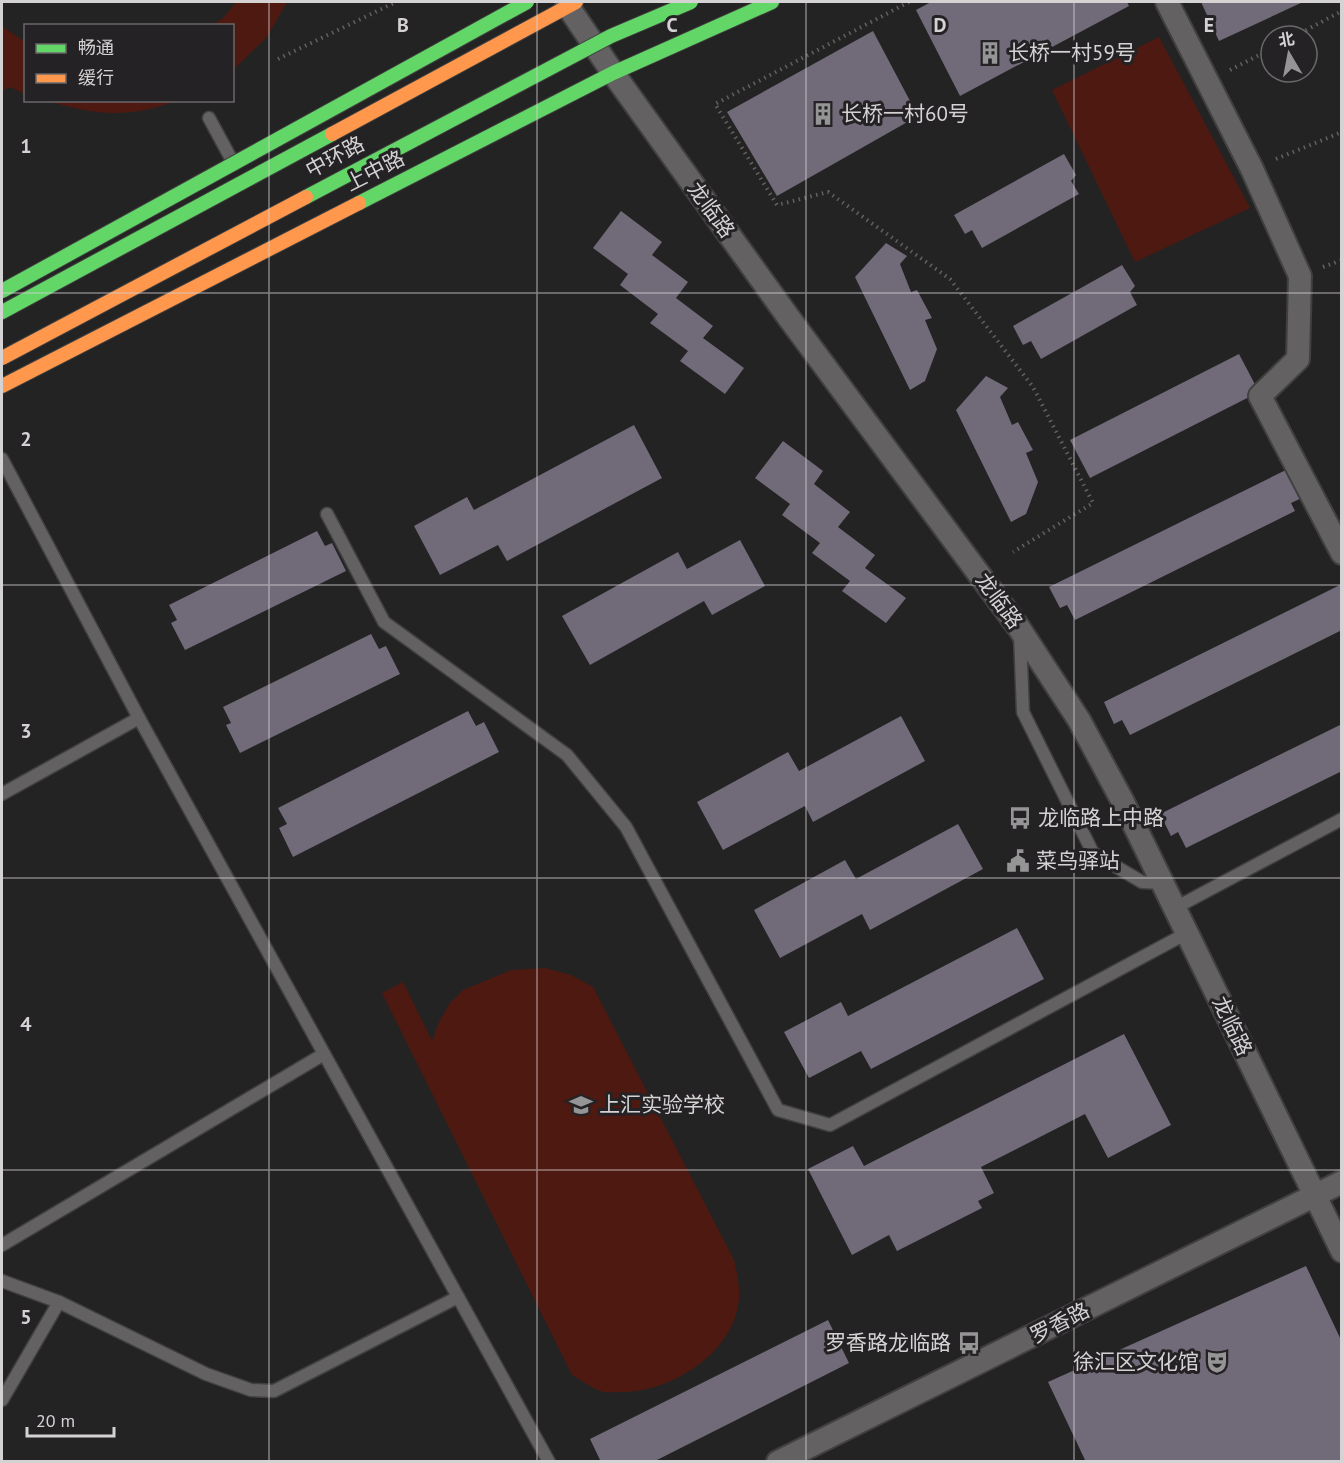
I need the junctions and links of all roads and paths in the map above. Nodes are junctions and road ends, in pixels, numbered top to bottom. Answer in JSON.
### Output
{"nodes":[{"id":1,"x":396,"y":2,"type":"edge"},
{"id":2,"x":527,"y":2,"type":"edge"},
{"id":3,"x":692,"y":2,"type":"edge"},
{"id":4,"x":772,"y":2,"type":"edge"},
{"id":5,"x":909,"y":2,"type":"edge"},
{"id":6,"x":1167,"y":2,"type":"edge"},
{"id":7,"x":572,"y":3,"type":"edge"},
{"id":8,"x":1341,"y":11,"type":"edge"},
{"id":9,"x":1317,"y":24,"type":"edge"},
{"id":10,"x":1259,"y":54,"type":"edge"},
{"id":11,"x":278,"y":59,"type":"dead end"},
{"id":12,"x":613,"y":73,"type":"junction"},
{"id":13,"x":1208,"y":82,"type":"junction"},
{"id":14,"x":209,"y":118,"type":"dead end"},
{"id":15,"x":1341,"y":132,"type":"edge"},
{"id":16,"x":1252,"y":169,"type":"junction"},
{"id":17,"x":243,"y":180,"type":"junction"},
{"id":18,"x":2,"y":291,"type":"edge"},
{"id":19,"x":2,"y":312,"type":"edge"},
{"id":20,"x":2,"y":358,"type":"edge"},
{"id":21,"x":2,"y":386,"type":"edge"},
{"id":22,"x":2,"y":459,"type":"edge"},
{"id":23,"x":327,"y":514,"type":"dead end"},
{"id":24,"x":1013,"y":552,"type":"dead end"},
{"id":25,"x":1341,"y":553,"type":"edge"},
{"id":26,"x":1019,"y":628,"type":"junction"},
{"id":27,"x":139,"y":718,"type":"junction"},
{"id":28,"x":2,"y":794,"type":"edge"},
{"id":29,"x":1341,"y":819,"type":"edge"},
{"id":30,"x":1162,"y":883,"type":"junction"},
{"id":31,"x":1175,"y":908,"type":"junction"},
{"id":32,"x":1187,"y":933,"type":"junction"},
{"id":33,"x":324,"y":1054,"type":"junction"},
{"id":34,"x":1341,"y":1182,"type":"edge"},
{"id":35,"x":1314,"y":1196,"type":"junction"},
{"id":36,"x":2,"y":1245,"type":"edge"},
{"id":37,"x":1341,"y":1251,"type":"edge"},
{"id":38,"x":2,"y":1281,"type":"edge"},
{"id":39,"x":458,"y":1297,"type":"junction"},
{"id":40,"x":59,"y":1302,"type":"junction"},
{"id":41,"x":2,"y":1400,"type":"edge"},
{"id":42,"x":549,"y":1461,"type":"edge"},
{"id":43,"x":778,"y":1461,"type":"edge"}],
"edges":[{"from":1,"to":11,"type":"path"},
{"from":2,"to":18,"type":"main road","name":"中环路","bridge":true},
{"from":3,"to":20,"type":"main road","name":"中环路","bridge":true},
{"from":4,"to":12,"type":"main road","name":"上中路"},
{"from":5,"to":24,"type":"path"},
{"from":6,"to":13,"type":"street"},
{"from":7,"to":12,"type":"street","name":"龙临路"},
{"from":7,"to":17,"type":"main road"},
{"from":8,"to":9,"type":"path"},
{"from":10,"to":13,"type":"path"},
{"from":12,"to":21,"type":"main road","name":"上中路"},
{"from":12,"to":26,"type":"street","name":"龙临路"},
{"from":13,"to":16,"type":"street"},
{"from":14,"to":17,"type":"lane"},
{"from":15,"to":16,"type":"path"},
{"from":16,"to":25,"type":"street"},
{"from":17,"to":19,"type":"main road"},
{"from":22,"to":27,"type":"lane"},
{"from":23,"to":32,"type":"lane"},
{"from":26,"to":30,"type":"street","name":"龙临路"},
{"from":26,"to":30,"type":"lane"},
{"from":27,"to":28,"type":"lane"},
{"from":27,"to":33,"type":"lane"},
{"from":29,"to":31,"type":"lane"},
{"from":30,"to":31,"type":"street","name":"龙临路"},
{"from":31,"to":32,"type":"street","name":"龙临路"},
{"from":32,"to":35,"type":"street","name":"龙临路"},
{"from":33,"to":36,"type":"lane"},
{"from":33,"to":39,"type":"lane"},
{"from":34,"to":35,"type":"street","name":"罗香路"},
{"from":35,"to":37,"type":"street","name":"龙临路"},
{"from":35,"to":43,"type":"street","name":"罗香路"},
{"from":38,"to":40,"type":"lane"},
{"from":39,"to":40,"type":"lane"},
{"from":39,"to":42,"type":"lane"},
{"from":40,"to":41,"type":"lane"}]}
